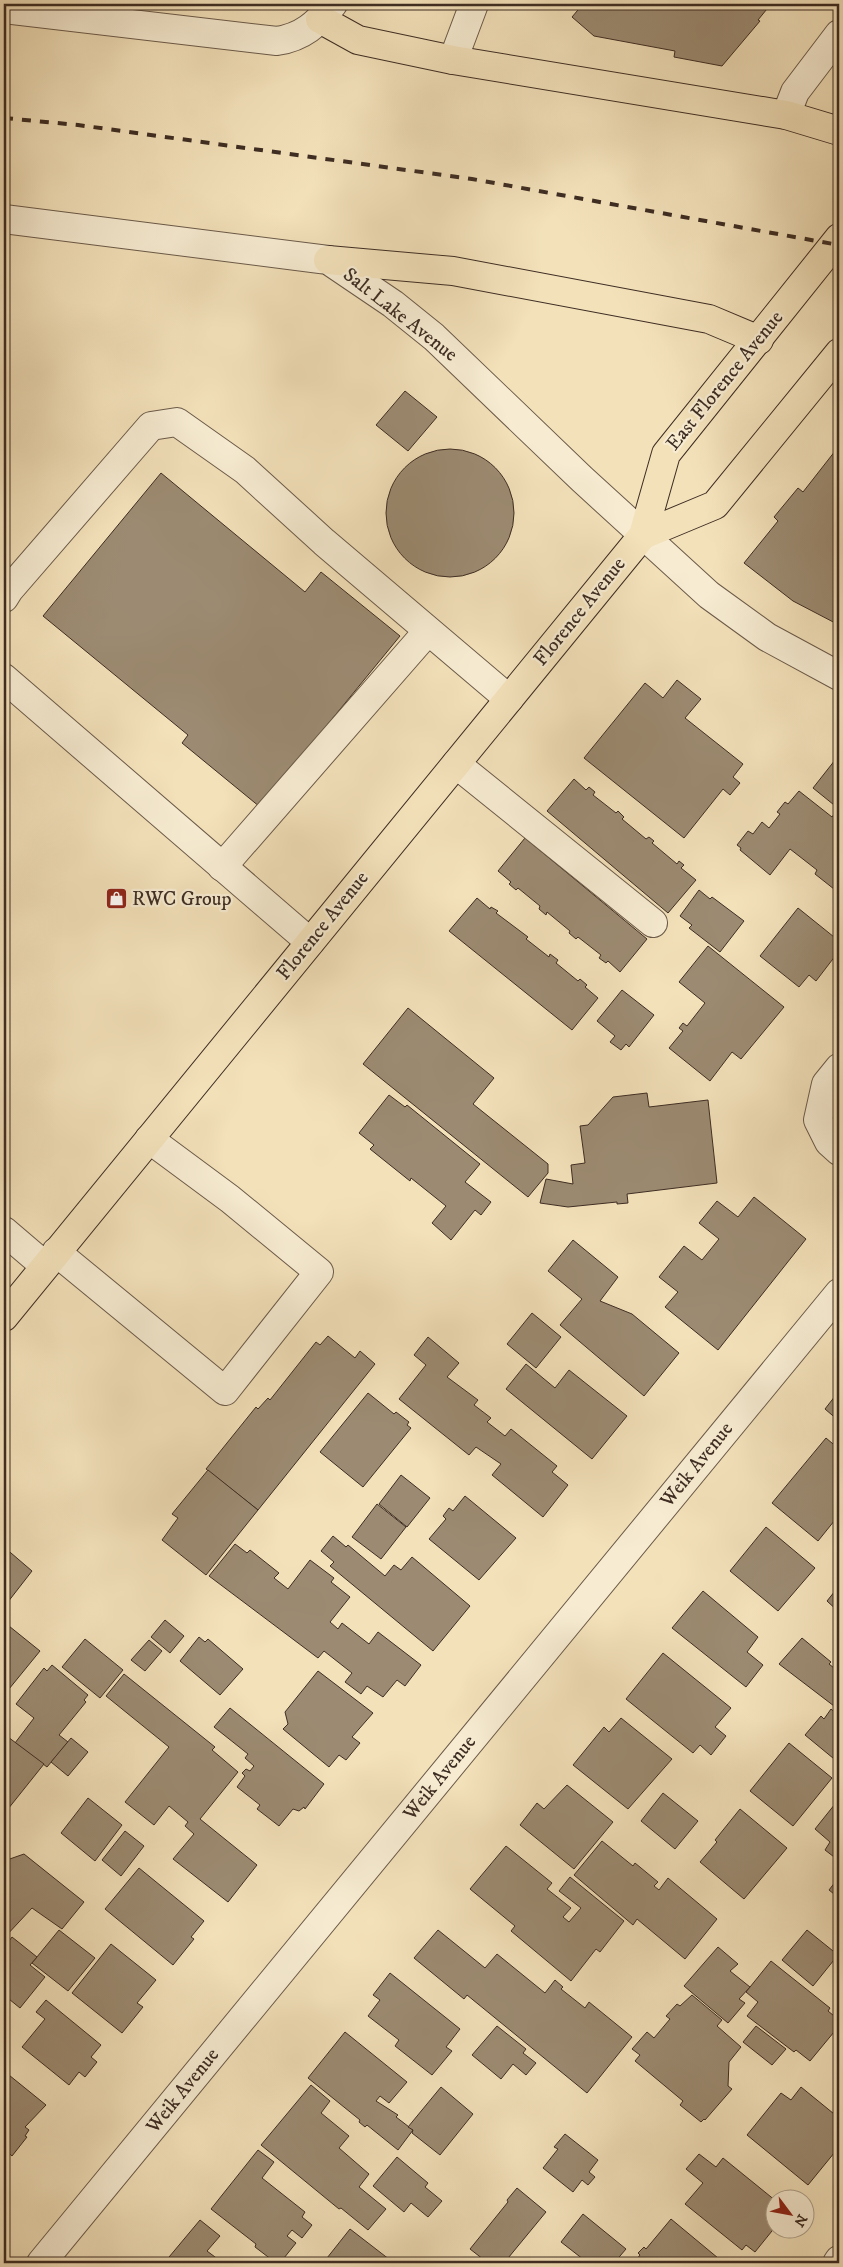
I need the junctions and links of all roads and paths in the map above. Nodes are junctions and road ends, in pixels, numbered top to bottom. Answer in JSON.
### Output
{"nodes":[{"id":1,"x":474,"y":4,"type":"edge"},
{"id":2,"x":4,"y":9,"type":"edge"},
{"id":3,"x":326,"y":12,"type":"edge"},
{"id":4,"x":839,"y":34,"type":"edge"},
{"id":5,"x":453,"y":60,"type":"junction"},
{"id":6,"x":786,"y":115,"type":"junction"},
{"id":7,"x":839,"y":131,"type":"edge"},
{"id":8,"x":4,"y":219,"type":"edge"},
{"id":9,"x":839,"y":238,"type":"edge"},
{"id":10,"x":328,"y":260,"type":"junction"},
{"id":11,"x":759,"y":340,"type":"junction"},
{"id":12,"x":839,"y":353,"type":"edge"},
{"id":13,"x":643,"y":535,"type":"junction"},
{"id":14,"x":4,"y":598,"type":"edge"},
{"id":15,"x":428,"y":631,"type":"junction"},
{"id":16,"x":839,"y":676,"type":"edge"},
{"id":17,"x":4,"y":678,"type":"edge"},
{"id":18,"x":509,"y":699,"type":"junction"},
{"id":19,"x":456,"y":764,"type":"junction"},
{"id":20,"x":222,"y":867,"type":"junction"},
{"id":21,"x":653,"y":923,"type":"dead end"},
{"id":22,"x":310,"y":942,"type":"junction"},
{"id":23,"x":839,"y":1068,"type":"edge"},
{"id":24,"x":149,"y":1139,"type":"junction"},
{"id":25,"x":839,"y":1151,"type":"edge"},
{"id":26,"x":4,"y":1231,"type":"edge"},
{"id":27,"x":51,"y":1259,"type":"junction"},
{"id":28,"x":839,"y":1293,"type":"edge"},
{"id":29,"x":4,"y":1317,"type":"edge"},
{"id":30,"x":41,"y":2263,"type":"edge"}],
"edges":[{"from":1,"to":5,"type":"street"},
{"from":2,"to":3,"type":"street"},
{"from":3,"to":5,"type":"main road"},
{"from":4,"to":6,"type":"street"},
{"from":5,"to":6,"type":"main road"},
{"from":6,"to":7,"type":"main road"},
{"from":8,"to":10,"type":"street","name":"Salt Lake Avenue"},
{"from":9,"to":11,"type":"main road","name":"East Florence Avenue"},
{"from":10,"to":11,"type":"main road"},
{"from":10,"to":13,"type":"street","name":"Salt Lake Avenue"},
{"from":11,"to":13,"type":"main road","name":"East Florence Avenue"},
{"from":12,"to":13,"type":"main road"},
{"from":13,"to":16,"type":"street","name":"Salt Lake Avenue"},
{"from":13,"to":18,"type":"main road","name":"Florence Avenue"},
{"from":14,"to":15,"type":"street"},
{"from":15,"to":18,"type":"street"},
{"from":15,"to":20,"type":"street"},
{"from":17,"to":20,"type":"street"},
{"from":18,"to":19,"type":"main road","name":"Florence Avenue"},
{"from":19,"to":21,"type":"street"},
{"from":19,"to":22,"type":"main road","name":"Florence Avenue"},
{"from":20,"to":22,"type":"street"},
{"from":22,"to":24,"type":"main road","name":"Florence Avenue"},
{"from":23,"to":25,"type":"street"},
{"from":24,"to":27,"type":"main road","name":"Florence Avenue"},
{"from":24,"to":27,"type":"street"},
{"from":26,"to":27,"type":"street"},
{"from":27,"to":29,"type":"main road","name":"Florence Avenue"},
{"from":28,"to":30,"type":"street","name":"Weik Avenue"}]}
